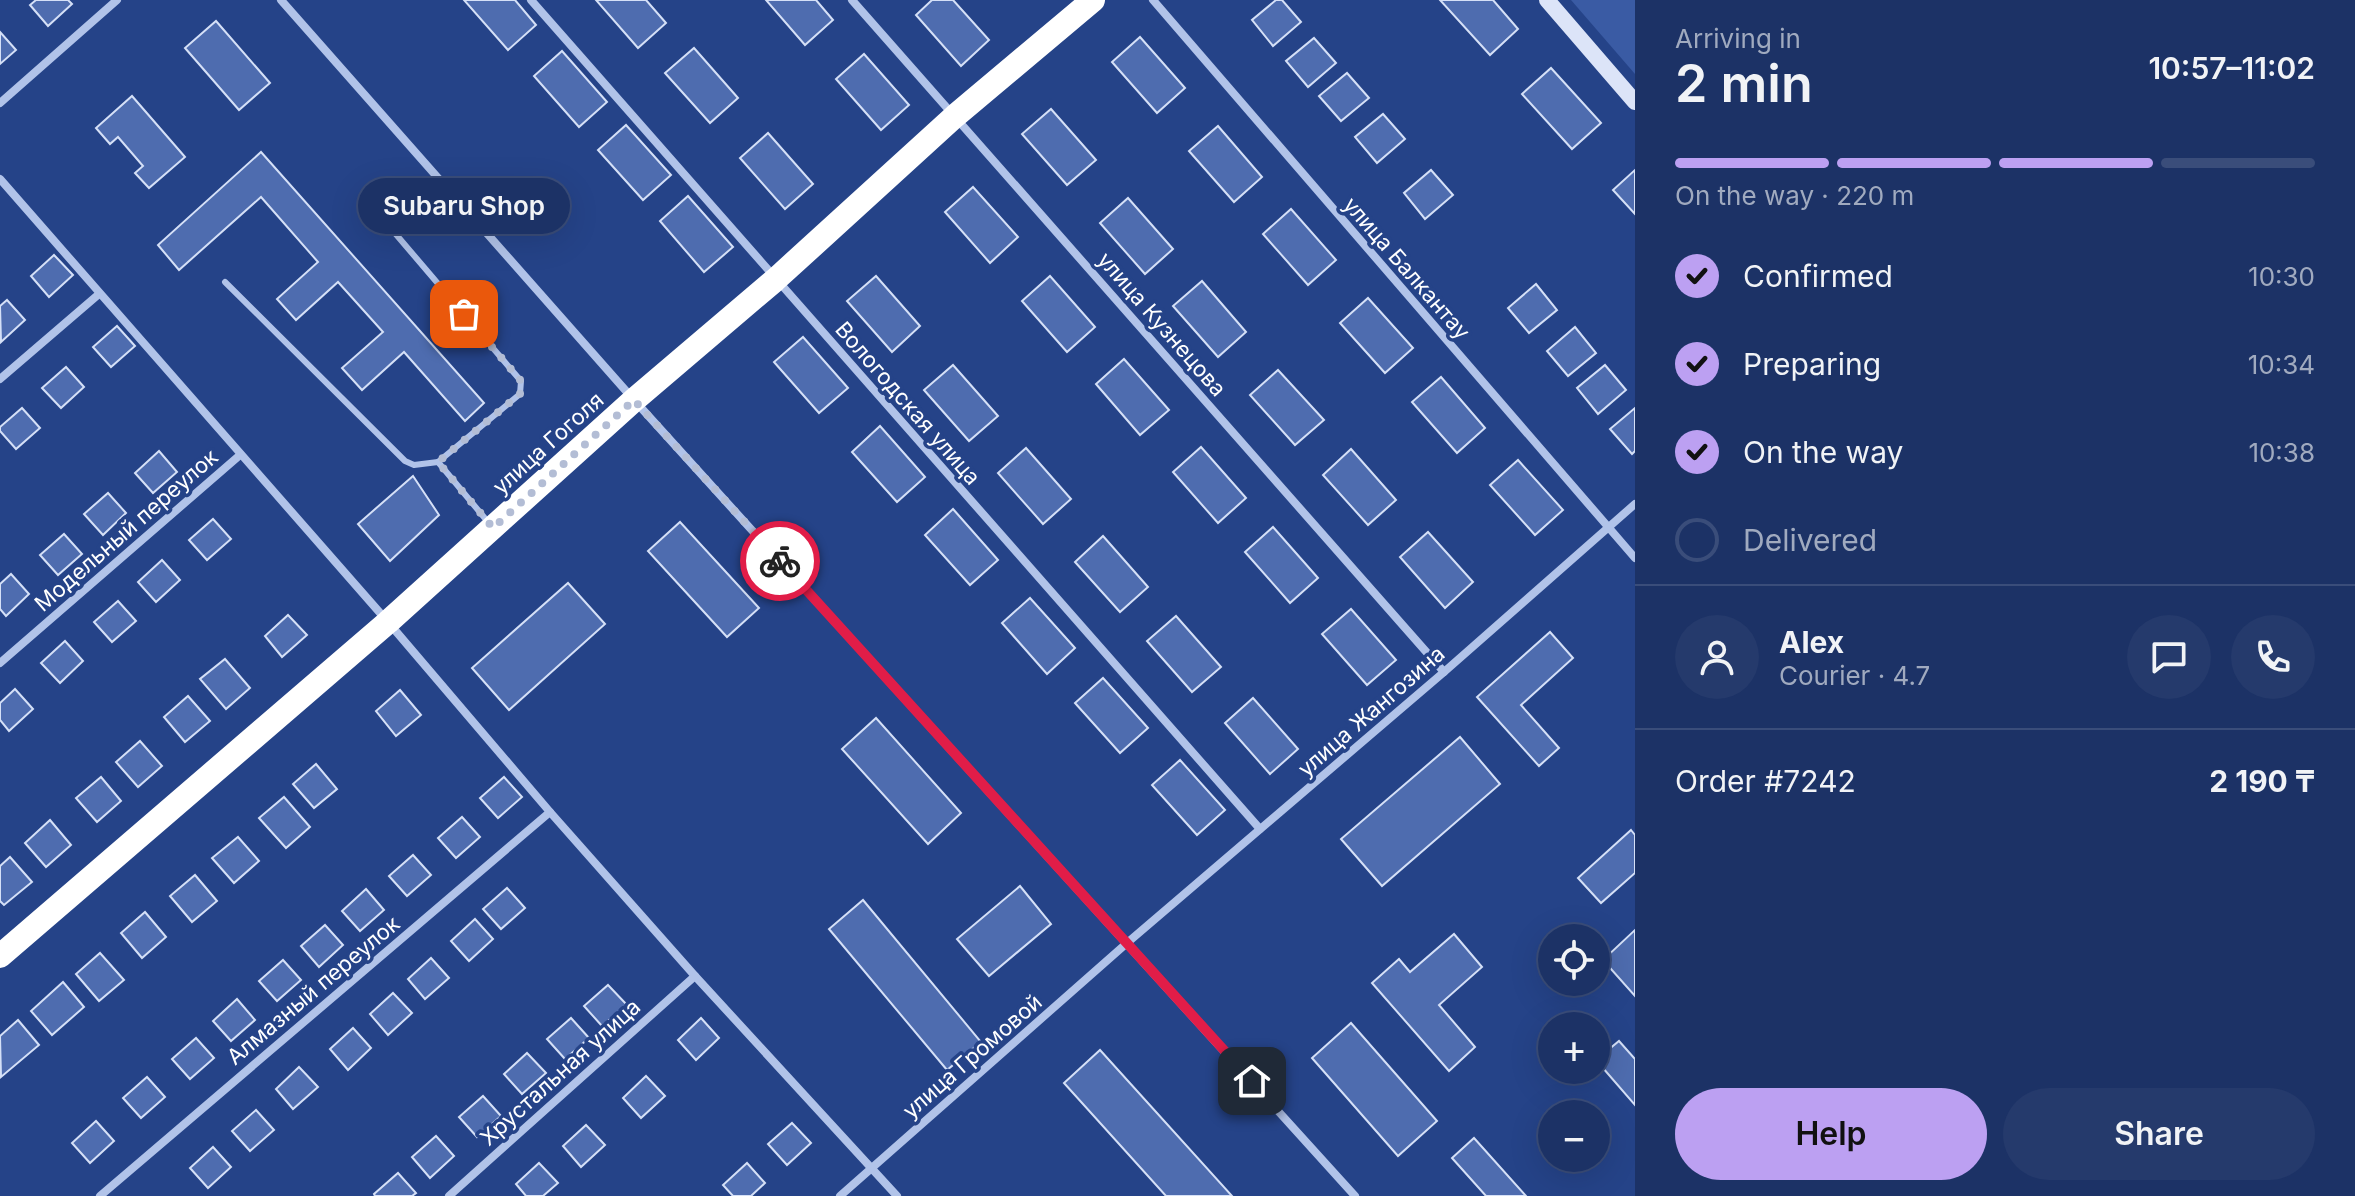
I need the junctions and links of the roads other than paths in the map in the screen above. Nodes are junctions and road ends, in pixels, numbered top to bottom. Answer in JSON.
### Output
{"nodes":[{"id":1,"x":117,"y":0,"type":"edge"},
{"id":2,"x":281,"y":0,"type":"edge"},
{"id":3,"x":531,"y":0,"type":"edge"},
{"id":4,"x":852,"y":0,"type":"edge"},
{"id":5,"x":1093,"y":0,"type":"edge"},
{"id":6,"x":1153,"y":0,"type":"edge"},
{"id":7,"x":1547,"y":0,"type":"edge"},
{"id":8,"x":1635,"y":102,"type":"edge"},
{"id":9,"x":0,"y":103,"type":"edge"},
{"id":10,"x":955,"y":116,"type":"junction"},
{"id":11,"x":0,"y":179,"type":"edge"},
{"id":12,"x":388,"y":225,"type":"dead end"},
{"id":13,"x":775,"y":280,"type":"junction"},
{"id":14,"x":225,"y":282,"type":"dead end"},
{"id":15,"x":99,"y":294,"type":"junction"},
{"id":16,"x":0,"y":379,"type":"edge"},
{"id":17,"x":634,"y":400,"type":"junction"},
{"id":18,"x":240,"y":455,"type":"junction"},
{"id":19,"x":438,"y":462,"type":"junction"},
{"id":20,"x":1635,"y":504,"type":"edge"},
{"id":21,"x":493,"y":528,"type":"junction"},
{"id":22,"x":1608,"y":529,"type":"junction"},
{"id":23,"x":1635,"y":558,"type":"edge"},
{"id":24,"x":388,"y":622,"type":"junction"},
{"id":25,"x":0,"y":663,"type":"edge"},
{"id":26,"x":1444,"y":672,"type":"junction"},
{"id":27,"x":550,"y":812,"type":"junction"},
{"id":28,"x":1260,"y":829,"type":"junction"},
{"id":29,"x":1127,"y":943,"type":"junction"},
{"id":30,"x":0,"y":956,"type":"edge"},
{"id":31,"x":695,"y":976,"type":"junction"},
{"id":32,"x":872,"y":1169,"type":"junction"},
{"id":33,"x":100,"y":1196,"type":"edge"},
{"id":34,"x":449,"y":1196,"type":"edge"},
{"id":35,"x":840,"y":1196,"type":"edge"},
{"id":36,"x":897,"y":1196,"type":"edge"},
{"id":37,"x":1355,"y":1196,"type":"edge"}],
"edges":[{"from":1,"to":9,"type":"street"},
{"from":2,"to":17,"type":"street"},
{"from":3,"to":13,"type":"street","name":"Вологодская улица"},
{"from":4,"to":10,"type":"street","name":"улица Кузнецова"},
{"from":5,"to":10,"type":"highway","name":"улица Гоголя"},
{"from":6,"to":22,"type":"street","name":"улица Балкантау"},
{"from":7,"to":8,"type":"main road"},
{"from":10,"to":13,"type":"highway","name":"улица Гоголя"},
{"from":10,"to":26,"type":"street","name":"улица Кузнецова"},
{"from":11,"to":15,"type":"street"},
{"from":12,"to":19,"type":"lane"},
{"from":13,"to":17,"type":"highway","name":"улица Гоголя"},
{"from":13,"to":28,"type":"street","name":"Вологодская улица"},
{"from":14,"to":19,"type":"lane"},
{"from":15,"to":16,"type":"street"},
{"from":15,"to":18,"type":"street"},
{"from":17,"to":21,"type":"highway","name":"улица Гоголя"},
{"from":17,"to":29,"type":"street"},
{"from":18,"to":24,"type":"street"},
{"from":18,"to":25,"type":"street","name":"Модельный переулок"},
{"from":19,"to":21,"type":"lane"},
{"from":20,"to":22,"type":"street","name":"улица Жангозина"},
{"from":21,"to":24,"type":"highway","name":"улица Гоголя"},
{"from":22,"to":23,"type":"street","name":"улица Балкантау"},
{"from":22,"to":26,"type":"street","name":"улица Жангозина"},
{"from":24,"to":27,"type":"street"},
{"from":24,"to":30,"type":"highway","name":"улица Гоголя"},
{"from":26,"to":28,"type":"street","name":"улица Жангозина"},
{"from":27,"to":31,"type":"street"},
{"from":27,"to":33,"type":"street","name":"Алмазный переулок"},
{"from":28,"to":29,"type":"street","name":"улица Жангозина"},
{"from":29,"to":32,"type":"street","name":"улица Громовой"},
{"from":29,"to":37,"type":"street"},
{"from":31,"to":32,"type":"street"},
{"from":31,"to":34,"type":"street","name":"Хрустальная улица"},
{"from":32,"to":35,"type":"street","name":"улица Громовой"},
{"from":32,"to":36,"type":"street"}]}
